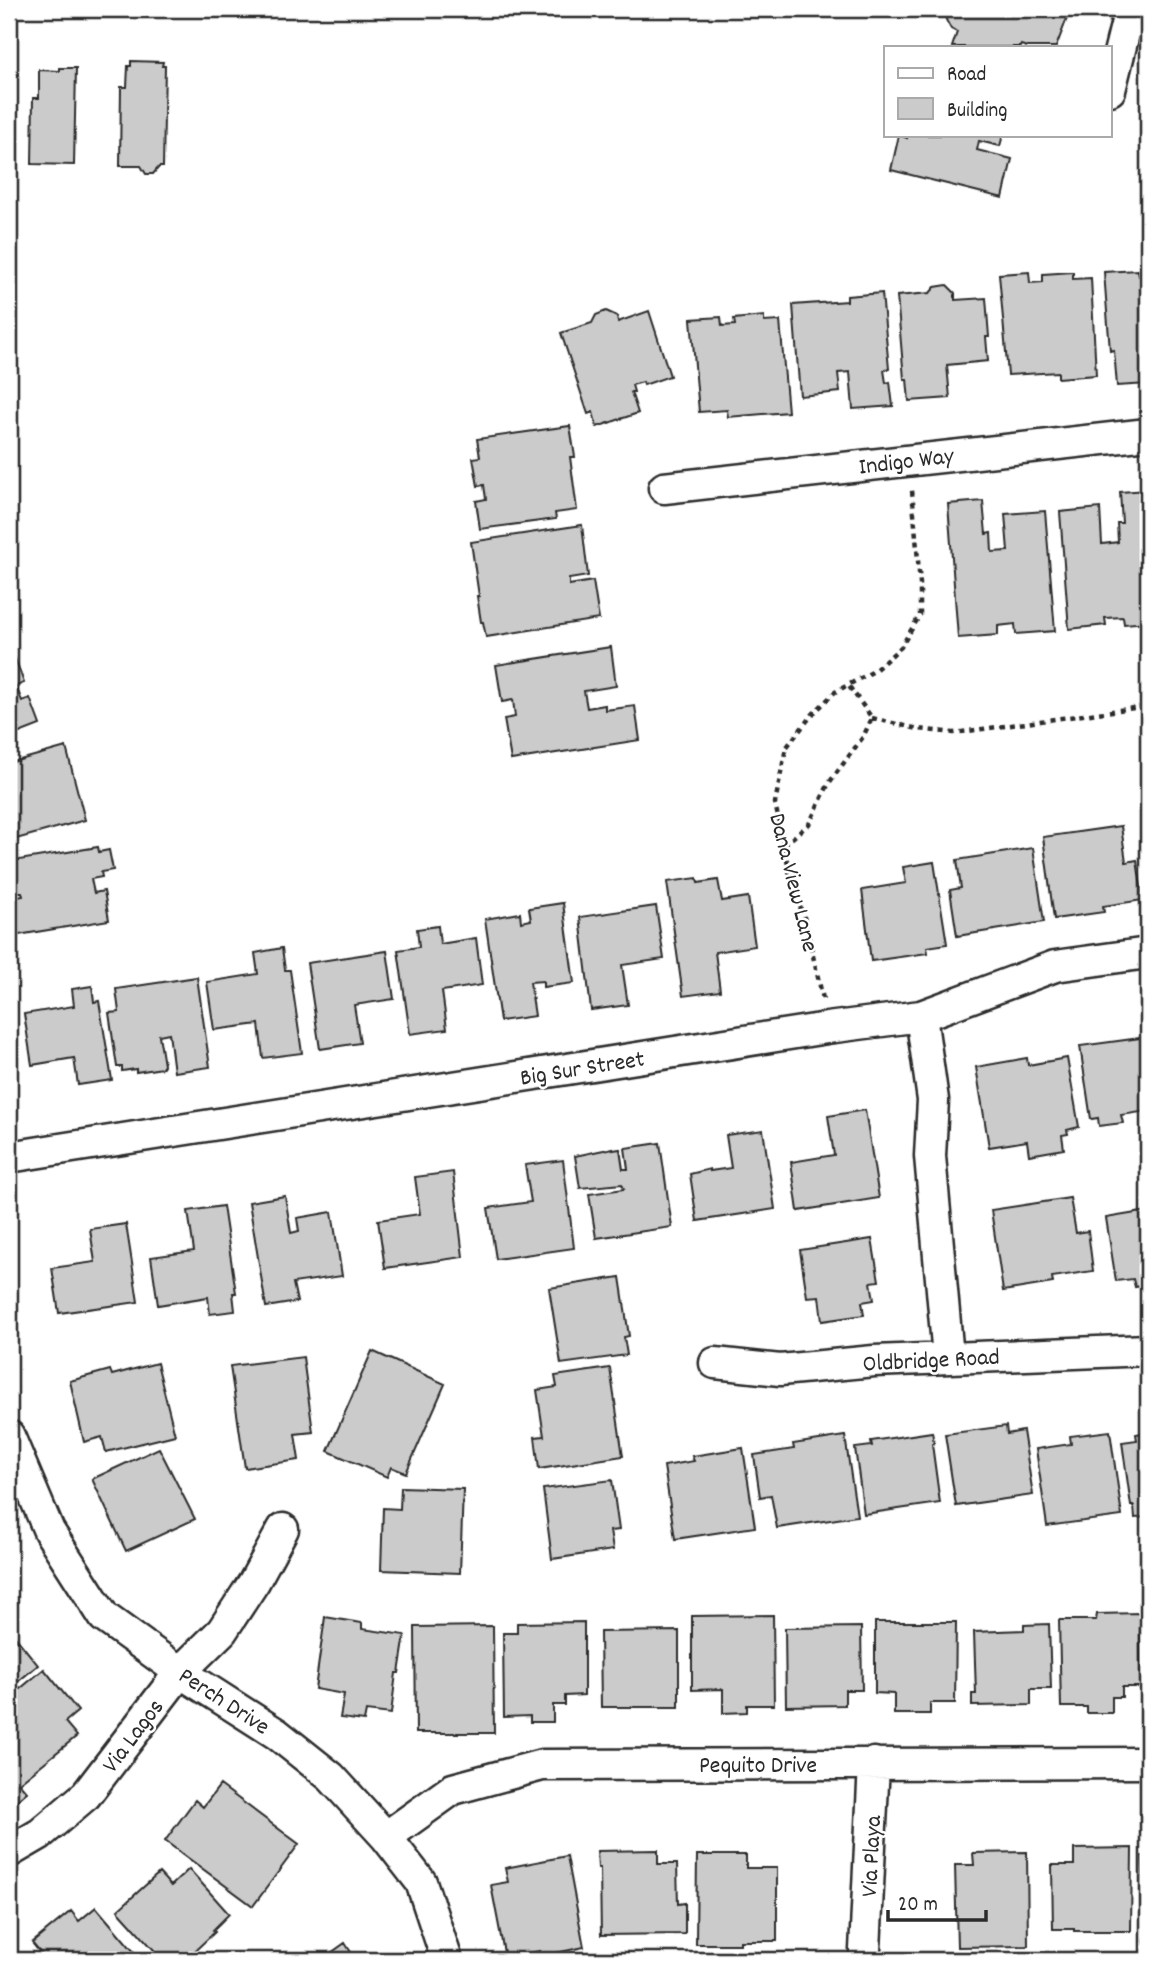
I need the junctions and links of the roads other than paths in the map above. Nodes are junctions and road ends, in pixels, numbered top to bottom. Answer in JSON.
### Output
{"nodes":[{"id":1,"x":1130,"y":9,"type":"edge"},
{"id":2,"x":1112,"y":82,"type":"edge"},
{"id":3,"x":1148,"y":434,"type":"edge"},
{"id":4,"x":664,"y":488,"type":"dead end"},
{"id":5,"x":1148,"y":953,"type":"edge"},
{"id":6,"x":921,"y":1016,"type":"junction"},
{"id":7,"x":9,"y":1157,"type":"edge"},
{"id":8,"x":1148,"y":1350,"type":"edge"},
{"id":9,"x":948,"y":1357,"type":"junction"},
{"id":10,"x":715,"y":1363,"type":"dead end"},
{"id":11,"x":9,"y":1436,"type":"edge"},
{"id":12,"x":283,"y":1530,"type":"dead end"},
{"id":13,"x":180,"y":1672,"type":"junction"},
{"id":14,"x":874,"y":1763,"type":"junction"},
{"id":15,"x":1148,"y":1763,"type":"edge"},
{"id":16,"x":386,"y":1837,"type":"junction"},
{"id":17,"x":9,"y":1852,"type":"edge"},
{"id":18,"x":865,"y":1950,"type":"dead end"},
{"id":19,"x":447,"y":1960,"type":"edge"}],
"edges":[{"from":1,"to":2,"type":"street"},
{"from":3,"to":4,"type":"street","name":"Indigo Way"},
{"from":5,"to":6,"type":"street","name":"Big Sur Street"},
{"from":6,"to":7,"type":"street","name":"Big Sur Street"},
{"from":6,"to":9,"type":"street"},
{"from":8,"to":9,"type":"street","name":"Oldbridge Road"},
{"from":9,"to":10,"type":"street","name":"Oldbridge Road"},
{"from":11,"to":13,"type":"street","name":"Perch Drive"},
{"from":12,"to":13,"type":"street","name":"Via Lagos"},
{"from":13,"to":16,"type":"street","name":"Perch Drive"},
{"from":13,"to":17,"type":"street","name":"Via Lagos"},
{"from":14,"to":15,"type":"street","name":"Pequito Drive"},
{"from":14,"to":16,"type":"street","name":"Pequito Drive"},
{"from":14,"to":18,"type":"street","name":"Via Playa"},
{"from":16,"to":19,"type":"street","name":"Perch Drive"}]}
